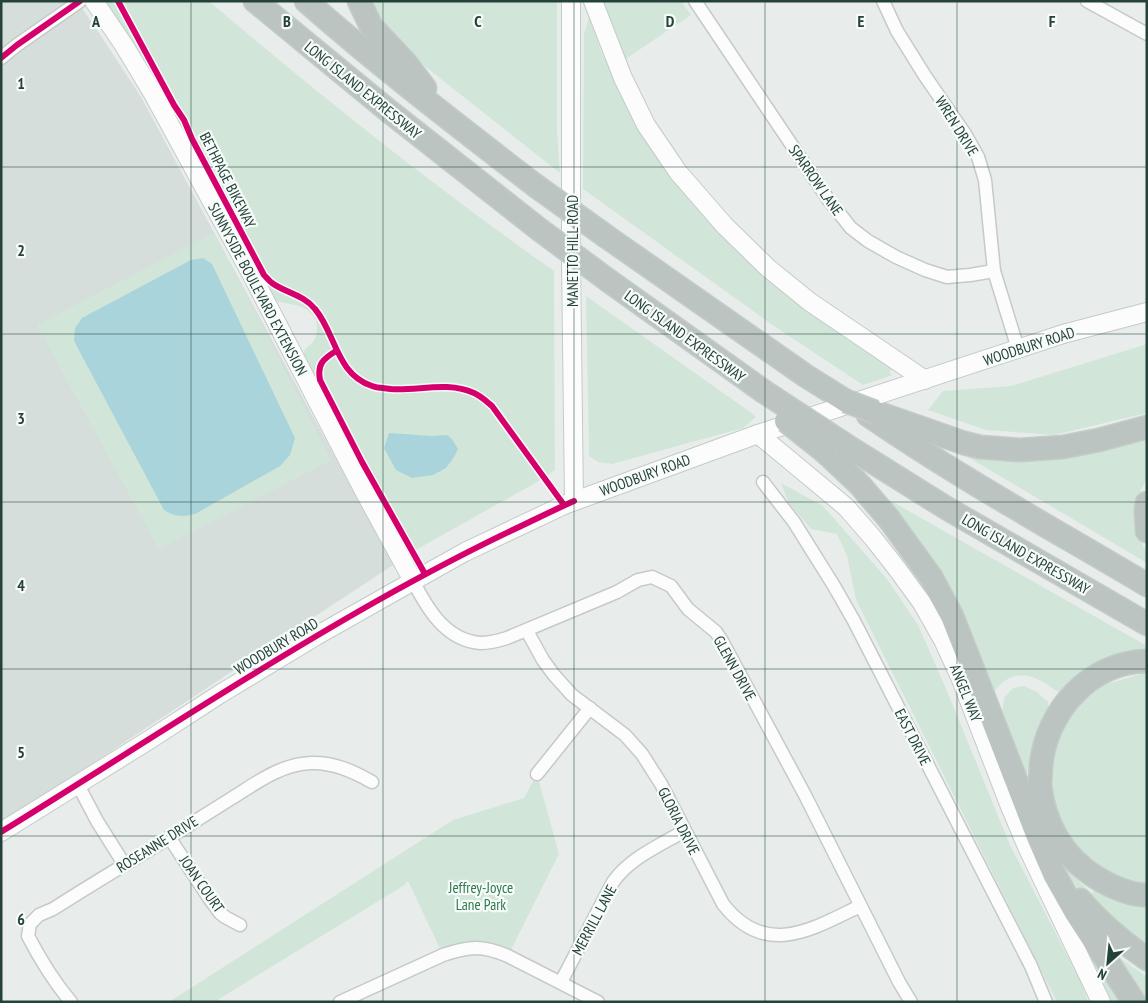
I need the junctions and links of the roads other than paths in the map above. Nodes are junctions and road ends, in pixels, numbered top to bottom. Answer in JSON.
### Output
{"nodes":[{"id":1,"x":80,"y":1,"type":"edge"},
{"id":2,"x":94,"y":1,"type":"edge"},
{"id":3,"x":255,"y":1,"type":"edge"},
{"id":4,"x":306,"y":1,"type":"edge"},
{"id":5,"x":359,"y":1,"type":"edge"},
{"id":6,"x":571,"y":1,"type":"edge"},
{"id":7,"x":592,"y":1,"type":"edge"},
{"id":8,"x":695,"y":1,"type":"edge"},
{"id":9,"x":883,"y":1,"type":"edge"},
{"id":10,"x":1087,"y":1,"type":"edge"},
{"id":11,"x":1147,"y":34,"type":"edge"},
{"id":12,"x":1,"y":58,"type":"edge"},
{"id":13,"x":447,"y":117,"type":"junction"},
{"id":14,"x":994,"y":271,"type":"junction"},
{"id":15,"x":1147,"y":312,"type":"edge"},
{"id":16,"x":1018,"y":349,"type":"junction"},
{"id":17,"x":925,"y":380,"type":"junction"},
{"id":18,"x":846,"y":402,"type":"junction"},
{"id":19,"x":1147,"y":426,"type":"edge"},
{"id":20,"x":758,"y":434,"type":"junction"},
{"id":21,"x":834,"y":448,"type":"junction"},
{"id":22,"x":763,"y":482,"type":"dead end"},
{"id":23,"x":574,"y":501,"type":"junction"},
{"id":24,"x":1147,"y":503,"type":"edge"},
{"id":25,"x":1147,"y":531,"type":"edge"},
{"id":26,"x":413,"y":581,"type":"junction"},
{"id":27,"x":1147,"y":584,"type":"edge"},
{"id":28,"x":1147,"y":624,"type":"edge"},
{"id":29,"x":527,"y":630,"type":"junction"},
{"id":30,"x":1147,"y":660,"type":"edge"},
{"id":31,"x":590,"y":708,"type":"junction"},
{"id":32,"x":537,"y":774,"type":"dead end"},
{"id":33,"x":372,"y":782,"type":"dead end"},
{"id":34,"x":78,"y":785,"type":"junction"},
{"id":35,"x":684,"y":831,"type":"junction"},
{"id":36,"x":1,"y":832,"type":"edge"},
{"id":37,"x":169,"y":837,"type":"junction"},
{"id":38,"x":1038,"y":837,"type":"junction"},
{"id":39,"x":124,"y":864,"type":"junction"},
{"id":40,"x":1147,"y":895,"type":"edge"},
{"id":41,"x":860,"y":906,"type":"junction"},
{"id":42,"x":240,"y":925,"type":"dead end"},
{"id":43,"x":1147,"y":959,"type":"edge"},
{"id":44,"x":561,"y":982,"type":"junction"},
{"id":45,"x":71,"y":1002,"type":"edge"},
{"id":46,"x":340,"y":1002,"type":"edge"},
{"id":47,"x":598,"y":1002,"type":"edge"},
{"id":48,"x":911,"y":1002,"type":"edge"},
{"id":49,"x":1046,"y":1002,"type":"edge"},
{"id":50,"x":1101,"y":1002,"type":"edge"},
{"id":51,"x":1134,"y":1002,"type":"edge"}],
"edges":[{"from":1,"to":12,"type":"street"},
{"from":2,"to":26,"type":"main road","name":"SUNNYSIDE BOULEVARD EXTENSION"},
{"from":3,"to":21,"type":"highway","name":"LONG ISLAND EXPRESSWAY","bridge":true},
{"from":4,"to":13,"type":"highway","name":"LONG ISLAND EXPRESSWAY"},
{"from":5,"to":13,"type":"highway"},
{"from":6,"to":23,"type":"main road","name":"MANETTO HILL ROAD"},
{"from":7,"to":17,"type":"main road"},
{"from":8,"to":14,"type":"street","name":"SPARROW LANE"},
{"from":9,"to":14,"type":"street","name":"WREN DRIVE"},
{"from":10,"to":11,"type":"street"},
{"from":13,"to":18,"type":"highway","name":"LONG ISLAND EXPRESSWAY","bridge":true},
{"from":14,"to":16,"type":"street","name":"WREN DRIVE"},
{"from":15,"to":16,"type":"main road","name":"WOODBURY ROAD"},
{"from":16,"to":17,"type":"main road","name":"WOODBURY ROAD"},
{"from":17,"to":20,"type":"main road","name":"WOODBURY ROAD"},
{"from":18,"to":19,"type":"highway","bridge":true},
{"from":18,"to":27,"type":"highway","name":"LONG ISLAND EXPRESSWAY","bridge":true},
{"from":20,"to":23,"type":"main road","name":"WOODBURY ROAD"},
{"from":20,"to":50,"type":"main road","name":"ANGEL WAY"},
{"from":21,"to":28,"type":"highway","name":"LONG ISLAND EXPRESSWAY"},
{"from":21,"to":38,"type":"highway"},
{"from":22,"to":49,"type":"street","name":"EAST DRIVE"},
{"from":23,"to":26,"type":"main road","name":"WOODBURY ROAD"},
{"from":24,"to":25,"type":"highway"},
{"from":26,"to":29,"type":"street","name":"GLENN DRIVE"},
{"from":26,"to":34,"type":"main road","name":"WOODBURY ROAD"},
{"from":29,"to":31,"type":"street","name":"GLORIA DRIVE"},
{"from":29,"to":41,"type":"street","name":"GLENN DRIVE"},
{"from":30,"to":40,"type":"highway"},
{"from":31,"to":32,"type":"street"},
{"from":31,"to":35,"type":"street","name":"GLORIA DRIVE"},
{"from":33,"to":37,"type":"street","name":"ROSEANNE DRIVE"},
{"from":34,"to":36,"type":"main road","name":"WOODBURY ROAD"},
{"from":34,"to":39,"type":"street"},
{"from":35,"to":41,"type":"street","name":"GLORIA DRIVE"},
{"from":35,"to":44,"type":"street","name":"MERRILL LANE"},
{"from":37,"to":39,"type":"street","name":"ROSEANNE DRIVE"},
{"from":37,"to":42,"type":"street","name":"JOAN COURT"},
{"from":38,"to":43,"type":"highway"},
{"from":38,"to":51,"type":"highway"},
{"from":39,"to":45,"type":"street","name":"ROSEANNE DRIVE"},
{"from":41,"to":48,"type":"street","name":"GLENN DRIVE"},
{"from":44,"to":46,"type":"street"},
{"from":44,"to":47,"type":"street"}]}
